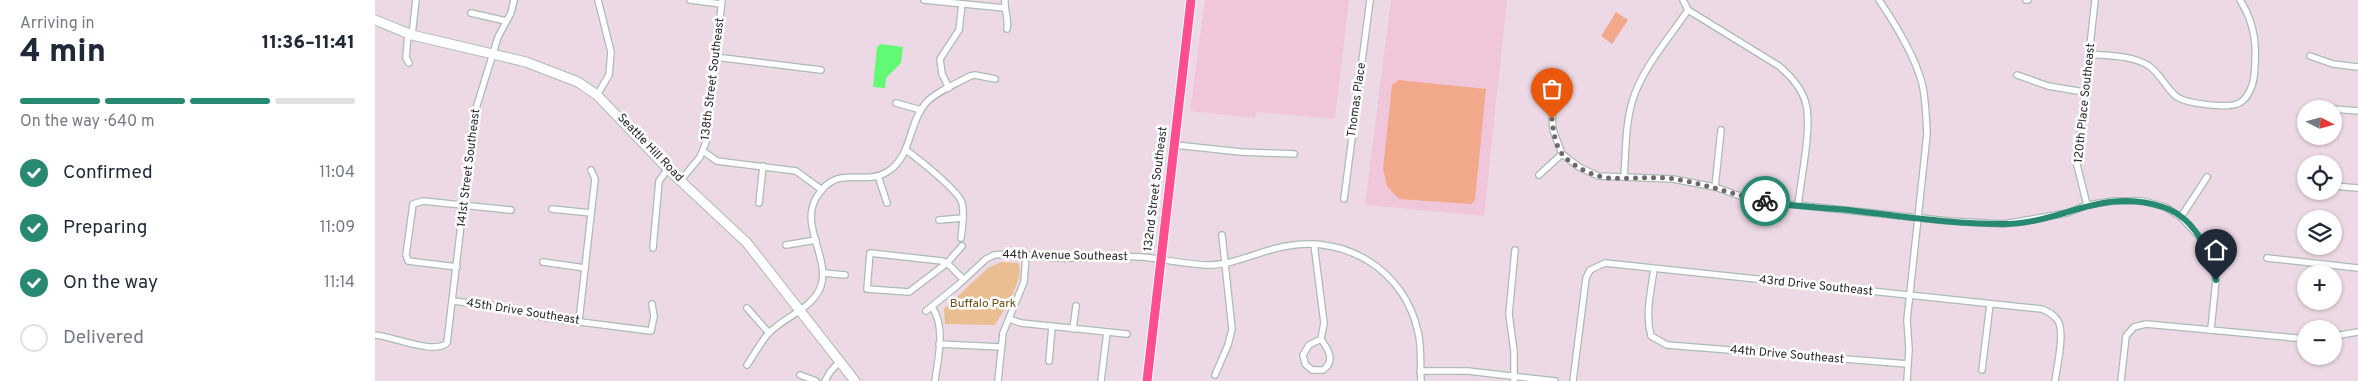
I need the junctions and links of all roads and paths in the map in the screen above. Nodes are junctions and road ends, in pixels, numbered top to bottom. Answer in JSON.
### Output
{"nodes":[{"id":1,"x":416,"y":0,"type":"edge"},
{"id":2,"x":514,"y":0,"type":"edge"},
{"id":3,"x":598,"y":0,"type":"edge"},
{"id":4,"x":690,"y":0,"type":"edge"},
{"id":5,"x":924,"y":0,"type":"edge"},
{"id":6,"x":1005,"y":0,"type":"edge"},
{"id":7,"x":1191,"y":0,"type":"edge"},
{"id":8,"x":1370,"y":0,"type":"edge"},
{"id":9,"x":1683,"y":0,"type":"edge"},
{"id":10,"x":1879,"y":0,"type":"edge"},
{"id":11,"x":2095,"y":0,"type":"edge"},
{"id":12,"x":2240,"y":0,"type":"edge"},
{"id":13,"x":721,"y":2,"type":"edge"},
{"id":14,"x":962,"y":4,"type":"junction"},
{"id":15,"x":1005,"y":8,"type":"junction"},
{"id":16,"x":1688,"y":10,"type":"junction"},
{"id":17,"x":471,"y":13,"type":"dead end"},
{"id":18,"x":375,"y":20,"type":"edge"},
{"id":19,"x":506,"y":21,"type":"junction"},
{"id":20,"x":1007,"y":29,"type":"dead end"},
{"id":21,"x":410,"y":34,"type":"junction"},
{"id":22,"x":2089,"y":54,"type":"junction"},
{"id":23,"x":492,"y":55,"type":"junction"},
{"id":24,"x":2310,"y":56,"type":"dead end"},
{"id":25,"x":715,"y":57,"type":"junction"},
{"id":26,"x":409,"y":63,"type":"dead end"},
{"id":27,"x":2358,"y":67,"type":"edge"},
{"id":28,"x":821,"y":70,"type":"dead end"},
{"id":29,"x":1550,"y":76,"type":"dead end"},
{"id":30,"x":2017,"y":76,"type":"dead end"},
{"id":31,"x":995,"y":79,"type":"dead end"},
{"id":32,"x":949,"y":88,"type":"junction"},
{"id":33,"x":2084,"y":92,"type":"junction"},
{"id":34,"x":597,"y":95,"type":"junction"},
{"id":35,"x":896,"y":103,"type":"dead end"},
{"id":36,"x":921,"y":110,"type":"junction"},
{"id":37,"x":2343,"y":110,"type":"edge"},
{"id":38,"x":2358,"y":111,"type":"edge"},
{"id":39,"x":1721,"y":130,"type":"dead end"},
{"id":40,"x":1175,"y":145,"type":"junction"},
{"id":41,"x":906,"y":150,"type":"junction"},
{"id":42,"x":703,"y":152,"type":"junction"},
{"id":43,"x":1294,"y":154,"type":"dead end"},
{"id":44,"x":1562,"y":154,"type":"junction"},
{"id":45,"x":763,"y":166,"type":"junction"},
{"id":46,"x":668,"y":169,"type":"junction"},
{"id":47,"x":591,"y":170,"type":"dead end"},
{"id":48,"x":1539,"y":175,"type":"dead end"},
{"id":49,"x":878,"y":176,"type":"junction"},
{"id":50,"x":1624,"y":177,"type":"junction"},
{"id":51,"x":2207,"y":177,"type":"dead end"},
{"id":52,"x":681,"y":180,"type":"junction"},
{"id":53,"x":1715,"y":187,"type":"junction"},
{"id":54,"x":2342,"y":187,"type":"edge"},
{"id":55,"x":2358,"y":188,"type":"edge"},
{"id":56,"x":822,"y":190,"type":"junction"},
{"id":57,"x":1344,"y":199,"type":"dead end"},
{"id":58,"x":759,"y":203,"type":"dead end"},
{"id":59,"x":887,"y":203,"type":"dead end"},
{"id":60,"x":464,"y":205,"type":"junction"},
{"id":61,"x":1798,"y":205,"type":"junction"},
{"id":62,"x":2087,"y":205,"type":"junction"},
{"id":63,"x":552,"y":209,"type":"dead end"},
{"id":64,"x":511,"y":210,"type":"dead end"},
{"id":65,"x":591,"y":213,"type":"junction"},
{"id":66,"x":2181,"y":217,"type":"junction"},
{"id":67,"x":963,"y":218,"type":"junction"},
{"id":68,"x":1918,"y":218,"type":"junction"},
{"id":69,"x":939,"y":220,"type":"dead end"},
{"id":70,"x":1222,"y":235,"type":"dead end"},
{"id":71,"x":961,"y":238,"type":"dead end"},
{"id":72,"x":816,"y":240,"type":"junction"},
{"id":73,"x":1314,"y":244,"type":"junction"},
{"id":74,"x":786,"y":245,"type":"dead end"},
{"id":75,"x":962,"y":246,"type":"dead end"},
{"id":76,"x":653,"y":248,"type":"dead end"},
{"id":77,"x":1515,"y":250,"type":"dead end"},
{"id":78,"x":1026,"y":256,"type":"junction"},
{"id":79,"x":2267,"y":258,"type":"dead end"},
{"id":80,"x":1159,"y":260,"type":"junction"},
{"id":81,"x":543,"y":262,"type":"dead end"},
{"id":82,"x":1225,"y":262,"type":"junction"},
{"id":83,"x":947,"y":263,"type":"junction"},
{"id":84,"x":457,"y":267,"type":"junction"},
{"id":85,"x":585,"y":268,"type":"junction"},
{"id":86,"x":2358,"y":268,"type":"edge"},
{"id":87,"x":1653,"y":270,"type":"junction"},
{"id":88,"x":823,"y":273,"type":"junction"},
{"id":89,"x":845,"y":275,"type":"dead end"},
{"id":90,"x":964,"y":280,"type":"junction"},
{"id":91,"x":1909,"y":295,"type":"junction"},
{"id":92,"x":453,"y":301,"type":"junction"},
{"id":93,"x":652,"y":304,"type":"dead end"},
{"id":94,"x":1990,"y":304,"type":"junction"},
{"id":95,"x":1076,"y":306,"type":"dead end"},
{"id":96,"x":932,"y":307,"type":"junction"},
{"id":97,"x":747,"y":308,"type":"dead end"},
{"id":98,"x":799,"y":310,"type":"junction"},
{"id":99,"x":926,"y":311,"type":"dead end"},
{"id":100,"x":1009,"y":318,"type":"junction"},
{"id":101,"x":579,"y":321,"type":"junction"},
{"id":102,"x":1052,"y":326,"type":"junction"},
{"id":103,"x":1073,"y":329,"type":"junction"},
{"id":104,"x":2211,"y":329,"type":"junction"},
{"id":105,"x":1107,"y":332,"type":"junction"},
{"id":106,"x":2358,"y":332,"type":"edge"},
{"id":107,"x":769,"y":333,"type":"junction"},
{"id":108,"x":1127,"y":334,"type":"dead end"},
{"id":109,"x":375,"y":335,"type":"edge"},
{"id":110,"x":2342,"y":335,"type":"edge"},
{"id":111,"x":2297,"y":338,"type":"edge"},
{"id":112,"x":1321,"y":339,"type":"junction"},
{"id":113,"x":939,"y":344,"type":"junction"},
{"id":114,"x":1001,"y":347,"type":"junction"},
{"id":115,"x":1049,"y":361,"type":"dead end"},
{"id":116,"x":839,"y":362,"type":"junction"},
{"id":117,"x":1908,"y":364,"type":"junction"},
{"id":118,"x":747,"y":365,"type":"dead end"},
{"id":119,"x":1983,"y":370,"type":"dead end"},
{"id":120,"x":1420,"y":371,"type":"junction"},
{"id":121,"x":800,"y":375,"type":"dead end"},
{"id":122,"x":1215,"y":375,"type":"dead end"},
{"id":123,"x":1514,"y":379,"type":"edge"},
{"id":124,"x":816,"y":381,"type":"edge"},
{"id":125,"x":825,"y":381,"type":"edge"},
{"id":126,"x":855,"y":381,"type":"edge"},
{"id":127,"x":935,"y":381,"type":"edge"},
{"id":128,"x":998,"y":381,"type":"edge"},
{"id":129,"x":1101,"y":381,"type":"edge"},
{"id":130,"x":1147,"y":381,"type":"edge"},
{"id":131,"x":1421,"y":381,"type":"edge"},
{"id":132,"x":1555,"y":381,"type":"edge"},
{"id":133,"x":1573,"y":381,"type":"edge"},
{"id":134,"x":1907,"y":381,"type":"edge"},
{"id":135,"x":2055,"y":381,"type":"edge"},
{"id":136,"x":2121,"y":381,"type":"edge"}],
"edges":[{"from":1,"to":21,"type":"street"},
{"from":2,"to":19,"type":"street","name":"141st Street Southeast"},
{"from":3,"to":34,"type":"street"},
{"from":4,"to":13,"type":"street"},
{"from":5,"to":14,"type":"street"},
{"from":6,"to":15,"type":"street"},
{"from":7,"to":40,"type":"main road","name":"132nd Street Southeast"},
{"from":8,"to":57,"type":"street","name":"Thomas Place"},
{"from":9,"to":16,"type":"street"},
{"from":10,"to":68,"type":"street"},
{"from":11,"to":22,"type":"street","name":"120th Place Southeast"},
{"from":12,"to":22,"type":"street"},
{"from":13,"to":25,"type":"street","name":"138th Street Southeast"},
{"from":14,"to":15,"type":"street"},
{"from":14,"to":32,"type":"street"},
{"from":15,"to":20,"type":"street"},
{"from":16,"to":50,"type":"street"},
{"from":16,"to":61,"type":"street"},
{"from":17,"to":19,"type":"street"},
{"from":18,"to":21,"type":"main road","name":"Seattle Hill Road"},
{"from":19,"to":23,"type":"street","name":"141st Street Southeast"},
{"from":21,"to":23,"type":"main road","name":"Seattle Hill Road"},
{"from":21,"to":26,"type":"street"},
{"from":22,"to":33,"type":"street","name":"120th Place Southeast"},
{"from":23,"to":34,"type":"main road","name":"Seattle Hill Road"},
{"from":23,"to":60,"type":"street","name":"141st Street Southeast"},
{"from":24,"to":27,"type":"street"},
{"from":25,"to":28,"type":"street"},
{"from":25,"to":42,"type":"street","name":"138th Street Southeast"},
{"from":29,"to":44,"type":"street"},
{"from":30,"to":33,"type":"street"},
{"from":31,"to":32,"type":"street"},
{"from":32,"to":36,"type":"street"},
{"from":33,"to":62,"type":"street","name":"120th Place Southeast"},
{"from":34,"to":46,"type":"main road","name":"Seattle Hill Road"},
{"from":35,"to":36,"type":"street"},
{"from":36,"to":41,"type":"street"},
{"from":37,"to":38,"type":"street"},
{"from":39,"to":53,"type":"street"},
{"from":40,"to":43,"type":"street"},
{"from":40,"to":80,"type":"main road","name":"132nd Street Southeast"},
{"from":41,"to":49,"type":"street"},
{"from":41,"to":67,"type":"street"},
{"from":42,"to":45,"type":"street"},
{"from":42,"to":52,"type":"street","name":"138th Street Southeast"},
{"from":44,"to":48,"type":"street"},
{"from":44,"to":50,"type":"street"},
{"from":45,"to":56,"type":"street"},
{"from":45,"to":58,"type":"street"},
{"from":46,"to":52,"type":"main road","name":"Seattle Hill Road"},
{"from":46,"to":76,"type":"street"},
{"from":47,"to":65,"type":"street"},
{"from":49,"to":56,"type":"street"},
{"from":49,"to":59,"type":"street"},
{"from":50,"to":53,"type":"street"},
{"from":51,"to":66,"type":"street"},
{"from":52,"to":98,"type":"main road","name":"Seattle Hill Road"},
{"from":53,"to":61,"type":"street"},
{"from":54,"to":55,"type":"street"},
{"from":56,"to":72,"type":"street"},
{"from":60,"to":64,"type":"street"},
{"from":60,"to":84,"type":"street","name":"141st Street Southeast"},
{"from":60,"to":84,"type":"street"},
{"from":61,"to":68,"type":"street"},
{"from":62,"to":66,"type":"street"},
{"from":62,"to":68,"type":"street"},
{"from":63,"to":65,"type":"street"},
{"from":65,"to":85,"type":"street"},
{"from":66,"to":104,"type":"street"},
{"from":67,"to":69,"type":"street"},
{"from":67,"to":71,"type":"street"},
{"from":68,"to":91,"type":"street"},
{"from":70,"to":82,"type":"street"},
{"from":72,"to":74,"type":"street"},
{"from":72,"to":88,"type":"street"},
{"from":73,"to":82,"type":"street","name":"44th Avenue Southeast"},
{"from":73,"to":112,"type":"street"},
{"from":73,"to":120,"type":"street","name":"44th Avenue Southeast"},
{"from":75,"to":83,"type":"street"},
{"from":77,"to":123,"type":"street"},
{"from":78,"to":80,"type":"street","name":"44th Avenue Southeast"},
{"from":78,"to":90,"type":"street","name":"44th Avenue Southeast"},
{"from":78,"to":100,"type":"street"},
{"from":79,"to":86,"type":"street"},
{"from":80,"to":82,"type":"street","name":"44th Avenue Southeast"},
{"from":80,"to":130,"type":"main road","name":"132nd Street Southeast"},
{"from":81,"to":85,"type":"street"},
{"from":82,"to":122,"type":"street"},
{"from":83,"to":83,"type":"street"},
{"from":83,"to":90,"type":"street"},
{"from":84,"to":92,"type":"street","name":"141st Street Southeast"},
{"from":85,"to":101,"type":"street"},
{"from":87,"to":91,"type":"street","name":"43rd Drive Southeast"},
{"from":87,"to":117,"type":"street","name":"44th Drive Southeast"},
{"from":87,"to":133,"type":"street","name":"43rd Drive Southeast"},
{"from":88,"to":89,"type":"street"},
{"from":88,"to":98,"type":"street"},
{"from":90,"to":96,"type":"street","name":"44th Avenue Southeast"},
{"from":91,"to":94,"type":"street","name":"43rd Drive Southeast"},
{"from":91,"to":117,"type":"street"},
{"from":92,"to":101,"type":"street","name":"45th Drive Southeast"},
{"from":92,"to":109,"type":"street","name":"141st Street Southeast"},
{"from":93,"to":101,"type":"street","name":"45th Drive Southeast"},
{"from":94,"to":119,"type":"street"},
{"from":94,"to":135,"type":"street","name":"43rd Drive Southeast"},
{"from":95,"to":103,"type":"street"},
{"from":96,"to":99,"type":"street","name":"44th Avenue Southeast"},
{"from":96,"to":113,"type":"street"},
{"from":97,"to":107,"type":"street"},
{"from":98,"to":107,"type":"street"},
{"from":98,"to":116,"type":"main road","name":"Seattle Hill Road"},
{"from":100,"to":102,"type":"street"},
{"from":100,"to":114,"type":"street"},
{"from":102,"to":103,"type":"street"},
{"from":102,"to":115,"type":"street"},
{"from":103,"to":105,"type":"street"},
{"from":104,"to":111,"type":"street"},
{"from":104,"to":136,"type":"street"},
{"from":105,"to":108,"type":"street"},
{"from":105,"to":129,"type":"street"},
{"from":106,"to":110,"type":"street"},
{"from":107,"to":118,"type":"street"},
{"from":112,"to":112,"type":"street"},
{"from":113,"to":114,"type":"street"},
{"from":113,"to":127,"type":"street"},
{"from":114,"to":128,"type":"street"},
{"from":116,"to":125,"type":"street"},
{"from":116,"to":126,"type":"main road","name":"Seattle Hill Road"},
{"from":117,"to":134,"type":"street"},
{"from":120,"to":123,"type":"street"},
{"from":120,"to":131,"type":"street"},
{"from":121,"to":124,"type":"street"},
{"from":123,"to":132,"type":"street"}]}
